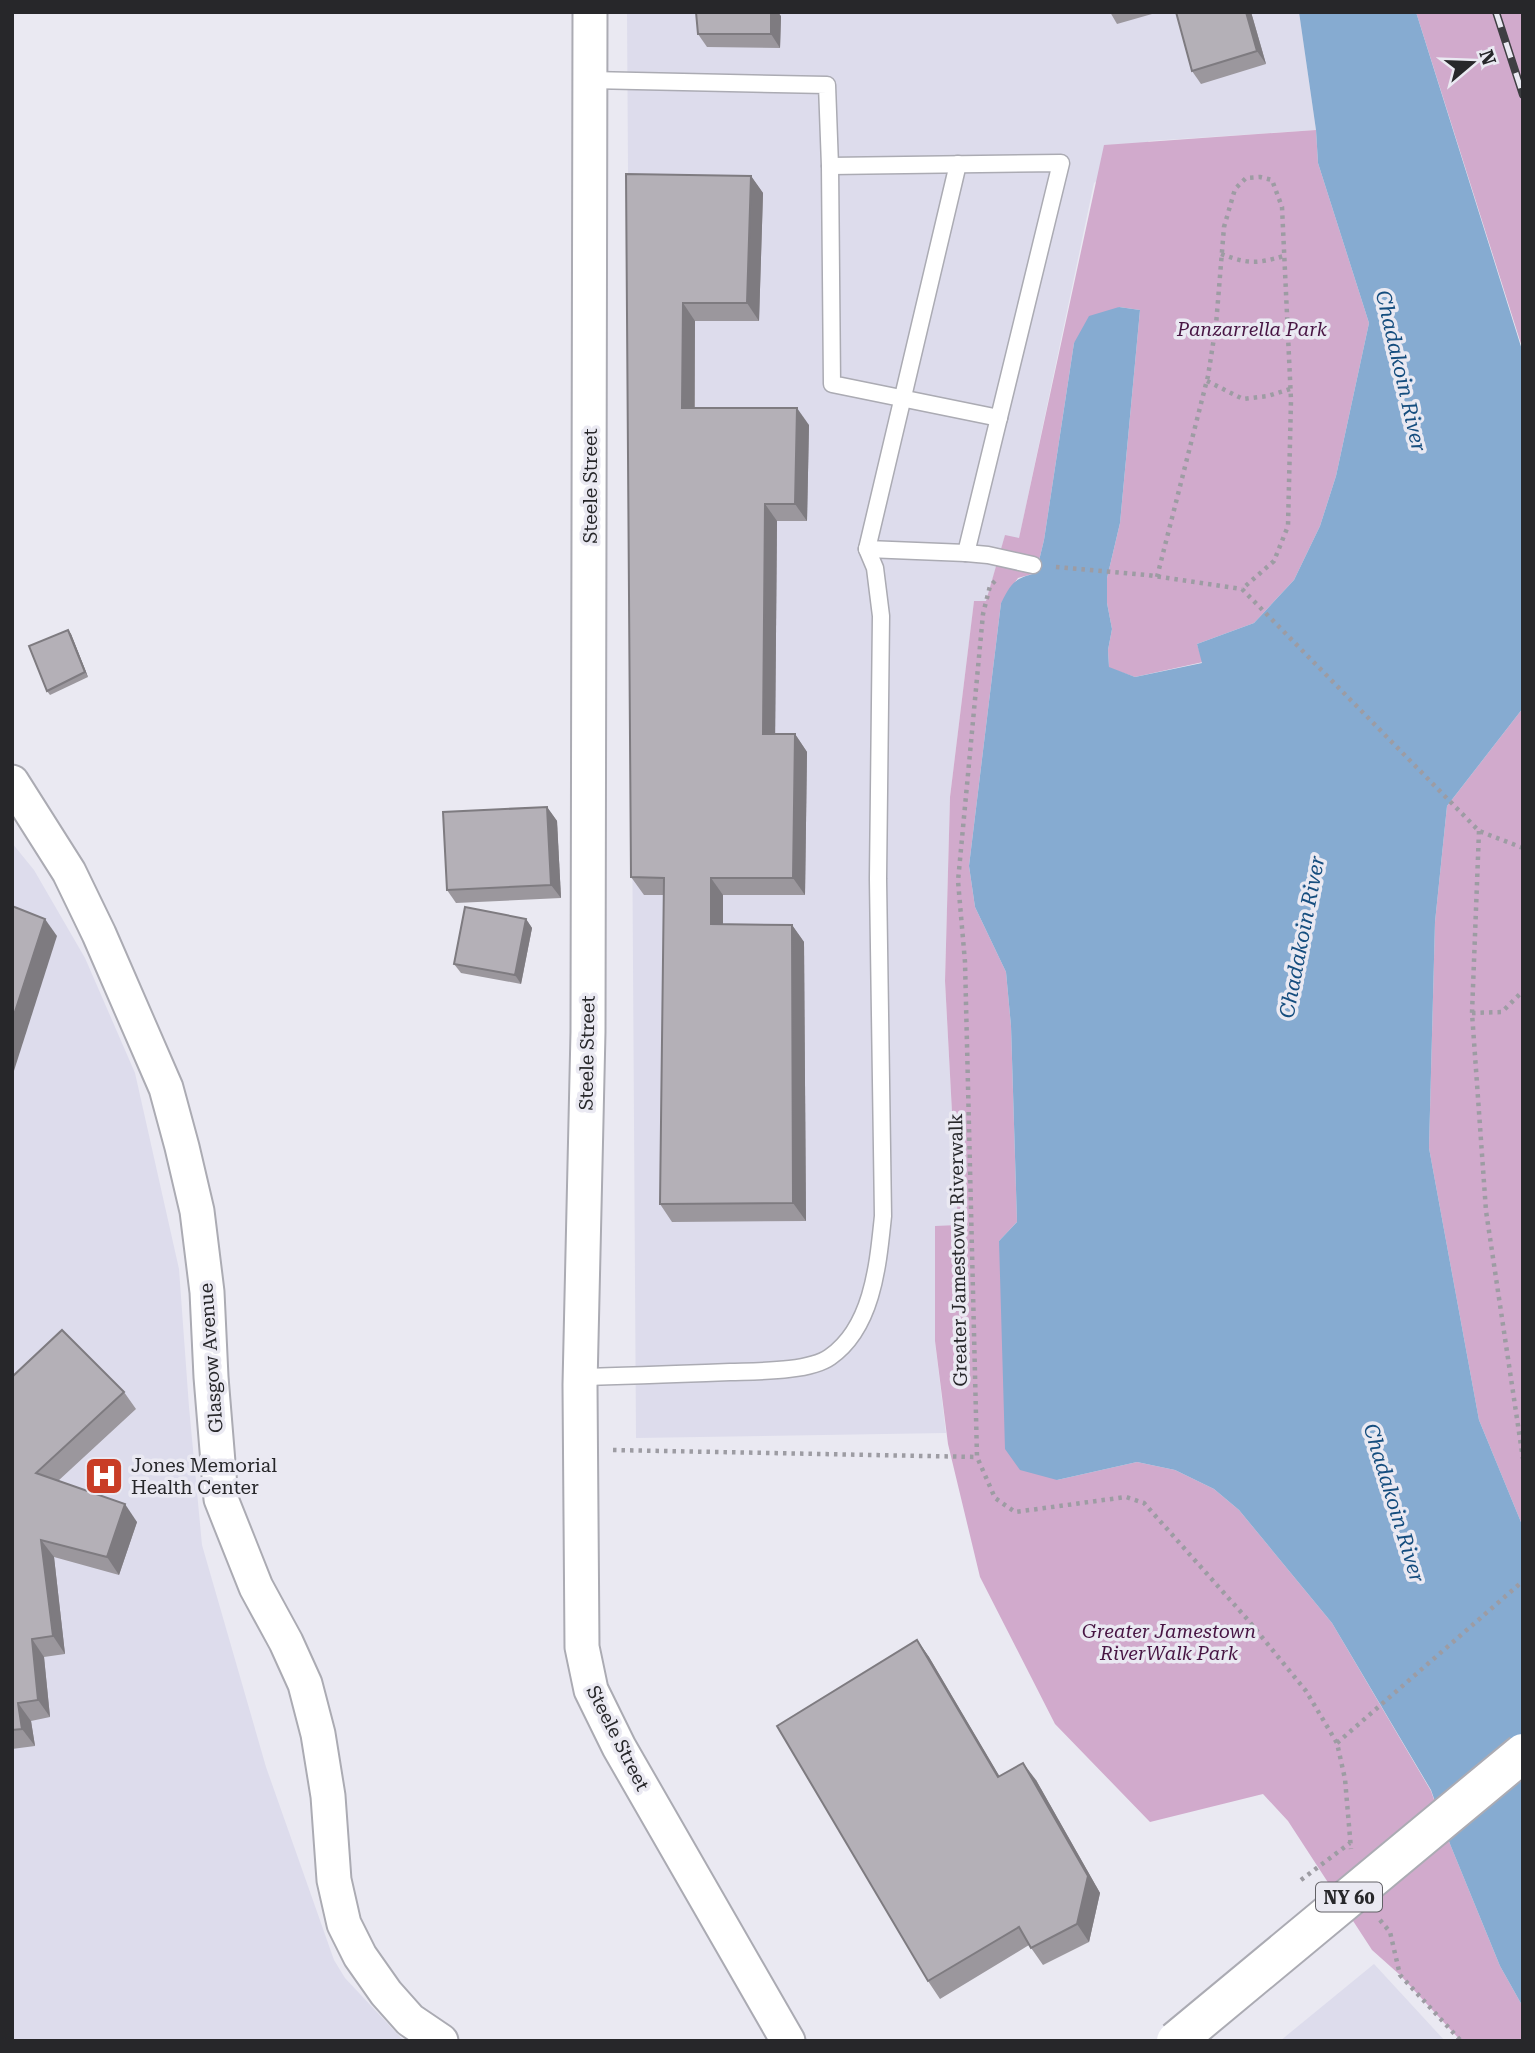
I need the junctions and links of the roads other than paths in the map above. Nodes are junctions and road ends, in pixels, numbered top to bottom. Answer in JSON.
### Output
{"nodes":[{"id":1,"x":590,"y":12,"type":"edge"},
{"id":2,"x":590,"y":80,"type":"junction"},
{"id":3,"x":958,"y":164,"type":"junction"},
{"id":4,"x":830,"y":166,"type":"junction"},
{"id":5,"x":903,"y":398,"type":"junction"},
{"id":6,"x":999,"y":418,"type":"junction"},
{"id":7,"x":867,"y":549,"type":"junction"},
{"id":8,"x":966,"y":553,"type":"junction"},
{"id":9,"x":1033,"y":565,"type":"road end"},
{"id":10,"x":12,"y":782,"type":"edge"},
{"id":11,"x":580,"y":1377,"type":"junction"},
{"id":12,"x":1523,"y":1753,"type":"edge"},
{"id":13,"x":441,"y":2041,"type":"edge"},
{"id":14,"x":788,"y":2041,"type":"edge"},
{"id":15,"x":1176,"y":2041,"type":"edge"}],
"edges":[{"from":1,"to":2,"type":"street","name":"Steele Street"},
{"from":2,"to":4,"type":"lane"},
{"from":2,"to":11,"type":"street","name":"Steele Street"},
{"from":3,"to":4,"type":"lane"},
{"from":3,"to":5,"type":"lane"},
{"from":3,"to":6,"type":"lane"},
{"from":4,"to":5,"type":"lane"},
{"from":5,"to":6,"type":"lane"},
{"from":5,"to":7,"type":"lane"},
{"from":6,"to":8,"type":"lane"},
{"from":7,"to":8,"type":"lane"},
{"from":7,"to":11,"type":"lane"},
{"from":8,"to":9,"type":"lane"},
{"from":10,"to":13,"type":"street","name":"Glasgow Avenue"},
{"from":11,"to":14,"type":"street","name":"Steele Street"},
{"from":12,"to":15,"type":"highway","number":"NY 60","bridge":true}]}
